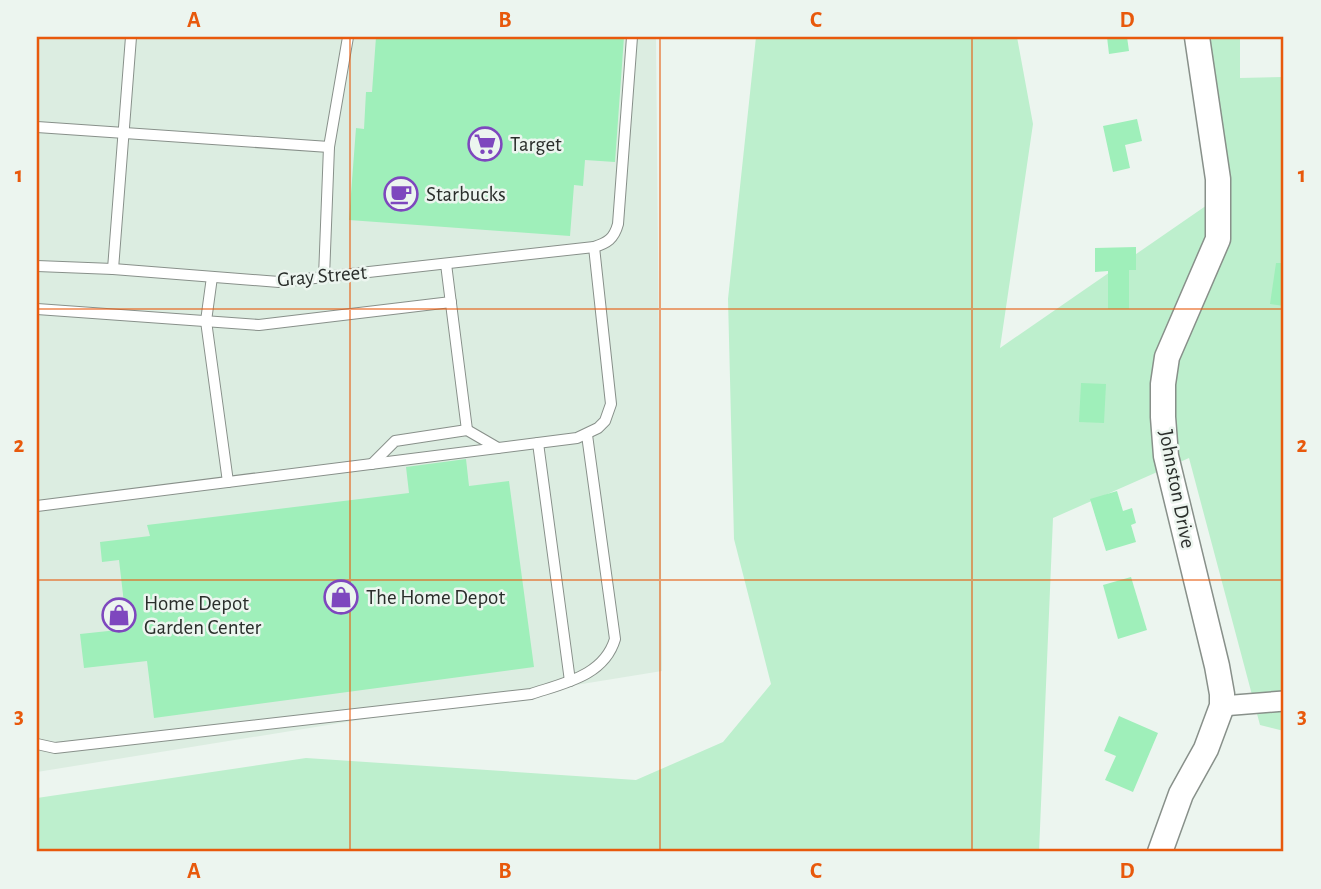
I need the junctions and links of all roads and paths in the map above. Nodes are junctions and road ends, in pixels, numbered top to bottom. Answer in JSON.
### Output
{"nodes":[{"id":1,"x":131,"y":37,"type":"edge"},
{"id":2,"x":348,"y":37,"type":"edge"},
{"id":3,"x":632,"y":37,"type":"edge"},
{"id":4,"x":1198,"y":37,"type":"edge"},
{"id":5,"x":37,"y":127,"type":"edge"},
{"id":6,"x":123,"y":132,"type":"junction"},
{"id":7,"x":329,"y":147,"type":"junction"},
{"id":8,"x":594,"y":247,"type":"junction"},
{"id":9,"x":446,"y":264,"type":"junction"},
{"id":10,"x":37,"y":266,"type":"edge"},
{"id":11,"x":113,"y":269,"type":"junction"},
{"id":12,"x":212,"y":277,"type":"junction"},
{"id":13,"x":324,"y":277,"type":"junction"},
{"id":14,"x":451,"y":302,"type":"junction"},
{"id":15,"x":37,"y":309,"type":"edge"},
{"id":16,"x":206,"y":321,"type":"junction"},
{"id":17,"x":467,"y":430,"type":"junction"},
{"id":18,"x":587,"y":435,"type":"junction"},
{"id":19,"x":538,"y":443,"type":"junction"},
{"id":20,"x":498,"y":449,"type":"junction"},
{"id":21,"x":372,"y":464,"type":"junction"},
{"id":22,"x":228,"y":482,"type":"junction"},
{"id":23,"x":37,"y":506,"type":"edge"},
{"id":24,"x":570,"y":681,"type":"junction"},
{"id":25,"x":1284,"y":701,"type":"edge"},
{"id":26,"x":1222,"y":706,"type":"junction"},
{"id":27,"x":37,"y":744,"type":"edge"},
{"id":28,"x":1160,"y":852,"type":"edge"}],
"edges":[{"from":1,"to":6,"type":"lane"},
{"from":2,"to":7,"type":"lane"},
{"from":3,"to":8,"type":"lane","name":"Gray Street"},
{"from":4,"to":26,"type":"street","name":"Johnston Drive"},
{"from":5,"to":6,"type":"lane"},
{"from":6,"to":7,"type":"lane"},
{"from":6,"to":11,"type":"lane"},
{"from":7,"to":13,"type":"lane"},
{"from":8,"to":9,"type":"lane","name":"Gray Street"},
{"from":8,"to":18,"type":"lane"},
{"from":9,"to":13,"type":"lane","name":"Gray Street"},
{"from":9,"to":14,"type":"lane"},
{"from":10,"to":11,"type":"lane","name":"Gray Street"},
{"from":11,"to":12,"type":"lane","name":"Gray Street"},
{"from":12,"to":13,"type":"lane","name":"Gray Street"},
{"from":12,"to":16,"type":"lane"},
{"from":14,"to":16,"type":"lane"},
{"from":14,"to":17,"type":"lane"},
{"from":15,"to":16,"type":"lane"},
{"from":16,"to":22,"type":"lane"},
{"from":17,"to":20,"type":"lane"},
{"from":17,"to":21,"type":"lane"},
{"from":18,"to":19,"type":"lane"},
{"from":18,"to":24,"type":"lane"},
{"from":19,"to":20,"type":"lane"},
{"from":19,"to":24,"type":"lane"},
{"from":20,"to":21,"type":"lane"},
{"from":21,"to":22,"type":"lane"},
{"from":22,"to":23,"type":"lane"},
{"from":24,"to":27,"type":"lane"},
{"from":25,"to":26,"type":"street"},
{"from":26,"to":28,"type":"street","name":"Johnston Drive"}]}
